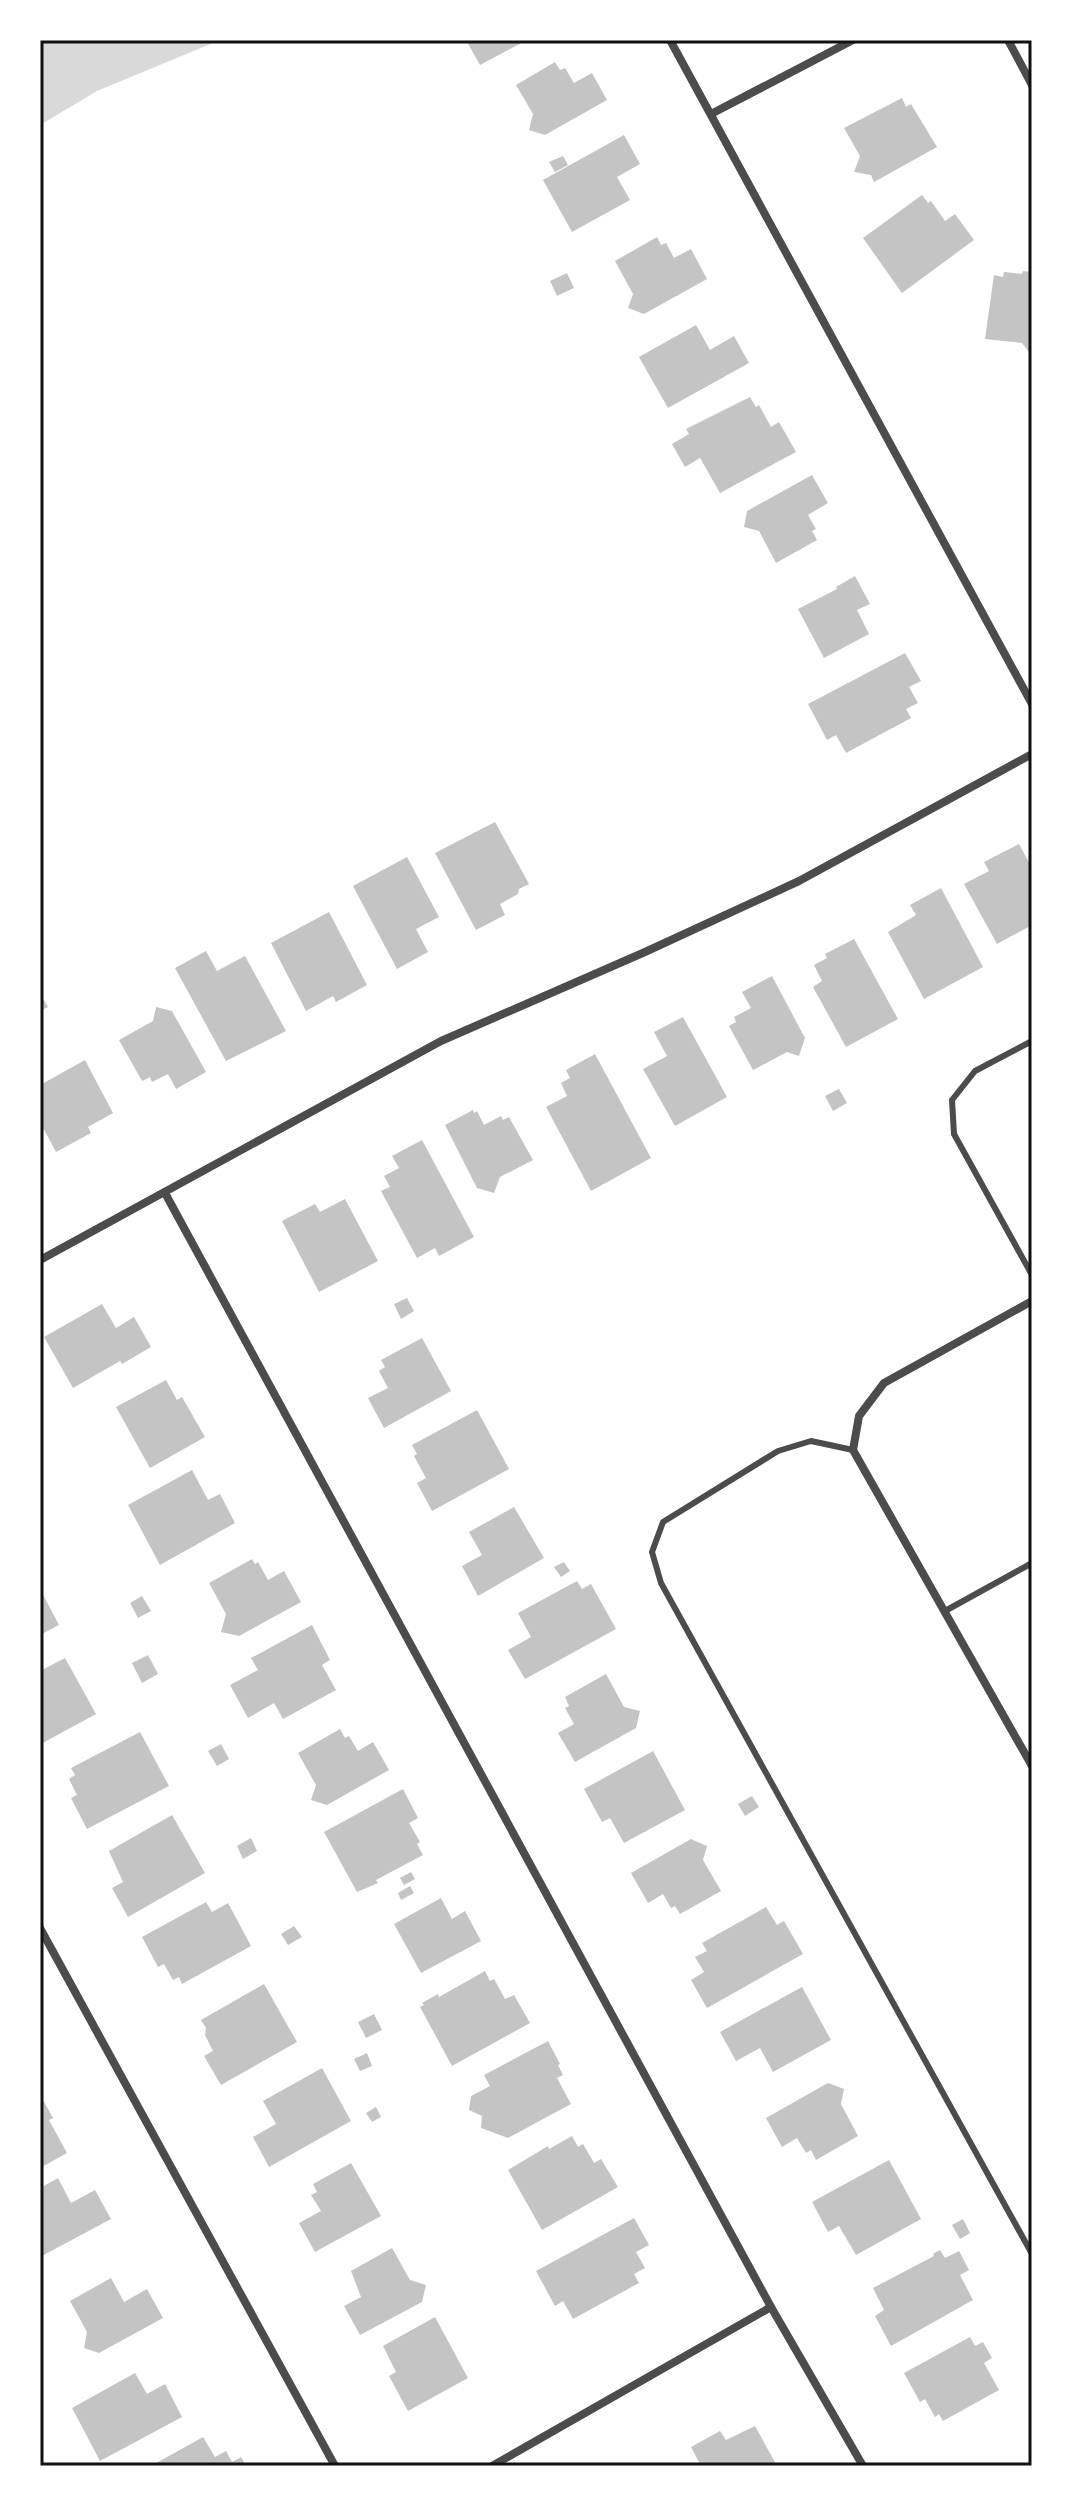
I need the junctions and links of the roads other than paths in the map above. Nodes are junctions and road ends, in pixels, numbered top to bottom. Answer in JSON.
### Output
{"nodes":[{"id":1,"x":670,"y":40,"type":"edge"},
{"id":2,"x":853,"y":40,"type":"edge"},
{"id":3,"x":1008,"y":40,"type":"edge"},
{"id":4,"x":1032,"y":85,"type":"edge"},
{"id":5,"x":711,"y":114,"type":"junction"},
{"id":6,"x":1032,"y":704,"type":"edge"},
{"id":7,"x":1032,"y":754,"type":"edge"},
{"id":8,"x":1032,"y":1041,"type":"edge"},
{"id":9,"x":165,"y":1193,"type":"junction"},
{"id":10,"x":40,"y":1260,"type":"edge"},
{"id":11,"x":1032,"y":1275,"type":"edge"},
{"id":12,"x":1032,"y":1301,"type":"edge"},
{"id":13,"x":853,"y":1450,"type":"junction"},
{"id":14,"x":1032,"y":1563,"type":"edge"},
{"id":15,"x":945,"y":1611,"type":"junction"},
{"id":16,"x":1032,"y":1766,"type":"edge"},
{"id":17,"x":40,"y":1928,"type":"edge"},
{"id":18,"x":1032,"y":2254,"type":"edge"},
{"id":19,"x":771,"y":2307,"type":"junction"},
{"id":20,"x":335,"y":2466,"type":"edge"},
{"id":21,"x":492,"y":2466,"type":"edge"},
{"id":22,"x":863,"y":2466,"type":"edge"}],
"edges":[{"from":1,"to":5,"type":"street"},
{"from":2,"to":5,"type":"street"},
{"from":3,"to":4,"type":"street"},
{"from":5,"to":6,"type":"street"},
{"from":7,"to":9,"type":"street"},
{"from":8,"to":11,"type":"lane"},
{"from":9,"to":10,"type":"street"},
{"from":9,"to":19,"type":"street"},
{"from":12,"to":13,"type":"street"},
{"from":13,"to":15,"type":"street"},
{"from":13,"to":18,"type":"lane"},
{"from":14,"to":15,"type":"lane"},
{"from":15,"to":16,"type":"street"},
{"from":17,"to":20,"type":"street"},
{"from":19,"to":21,"type":"street"},
{"from":19,"to":22,"type":"street"}]}
